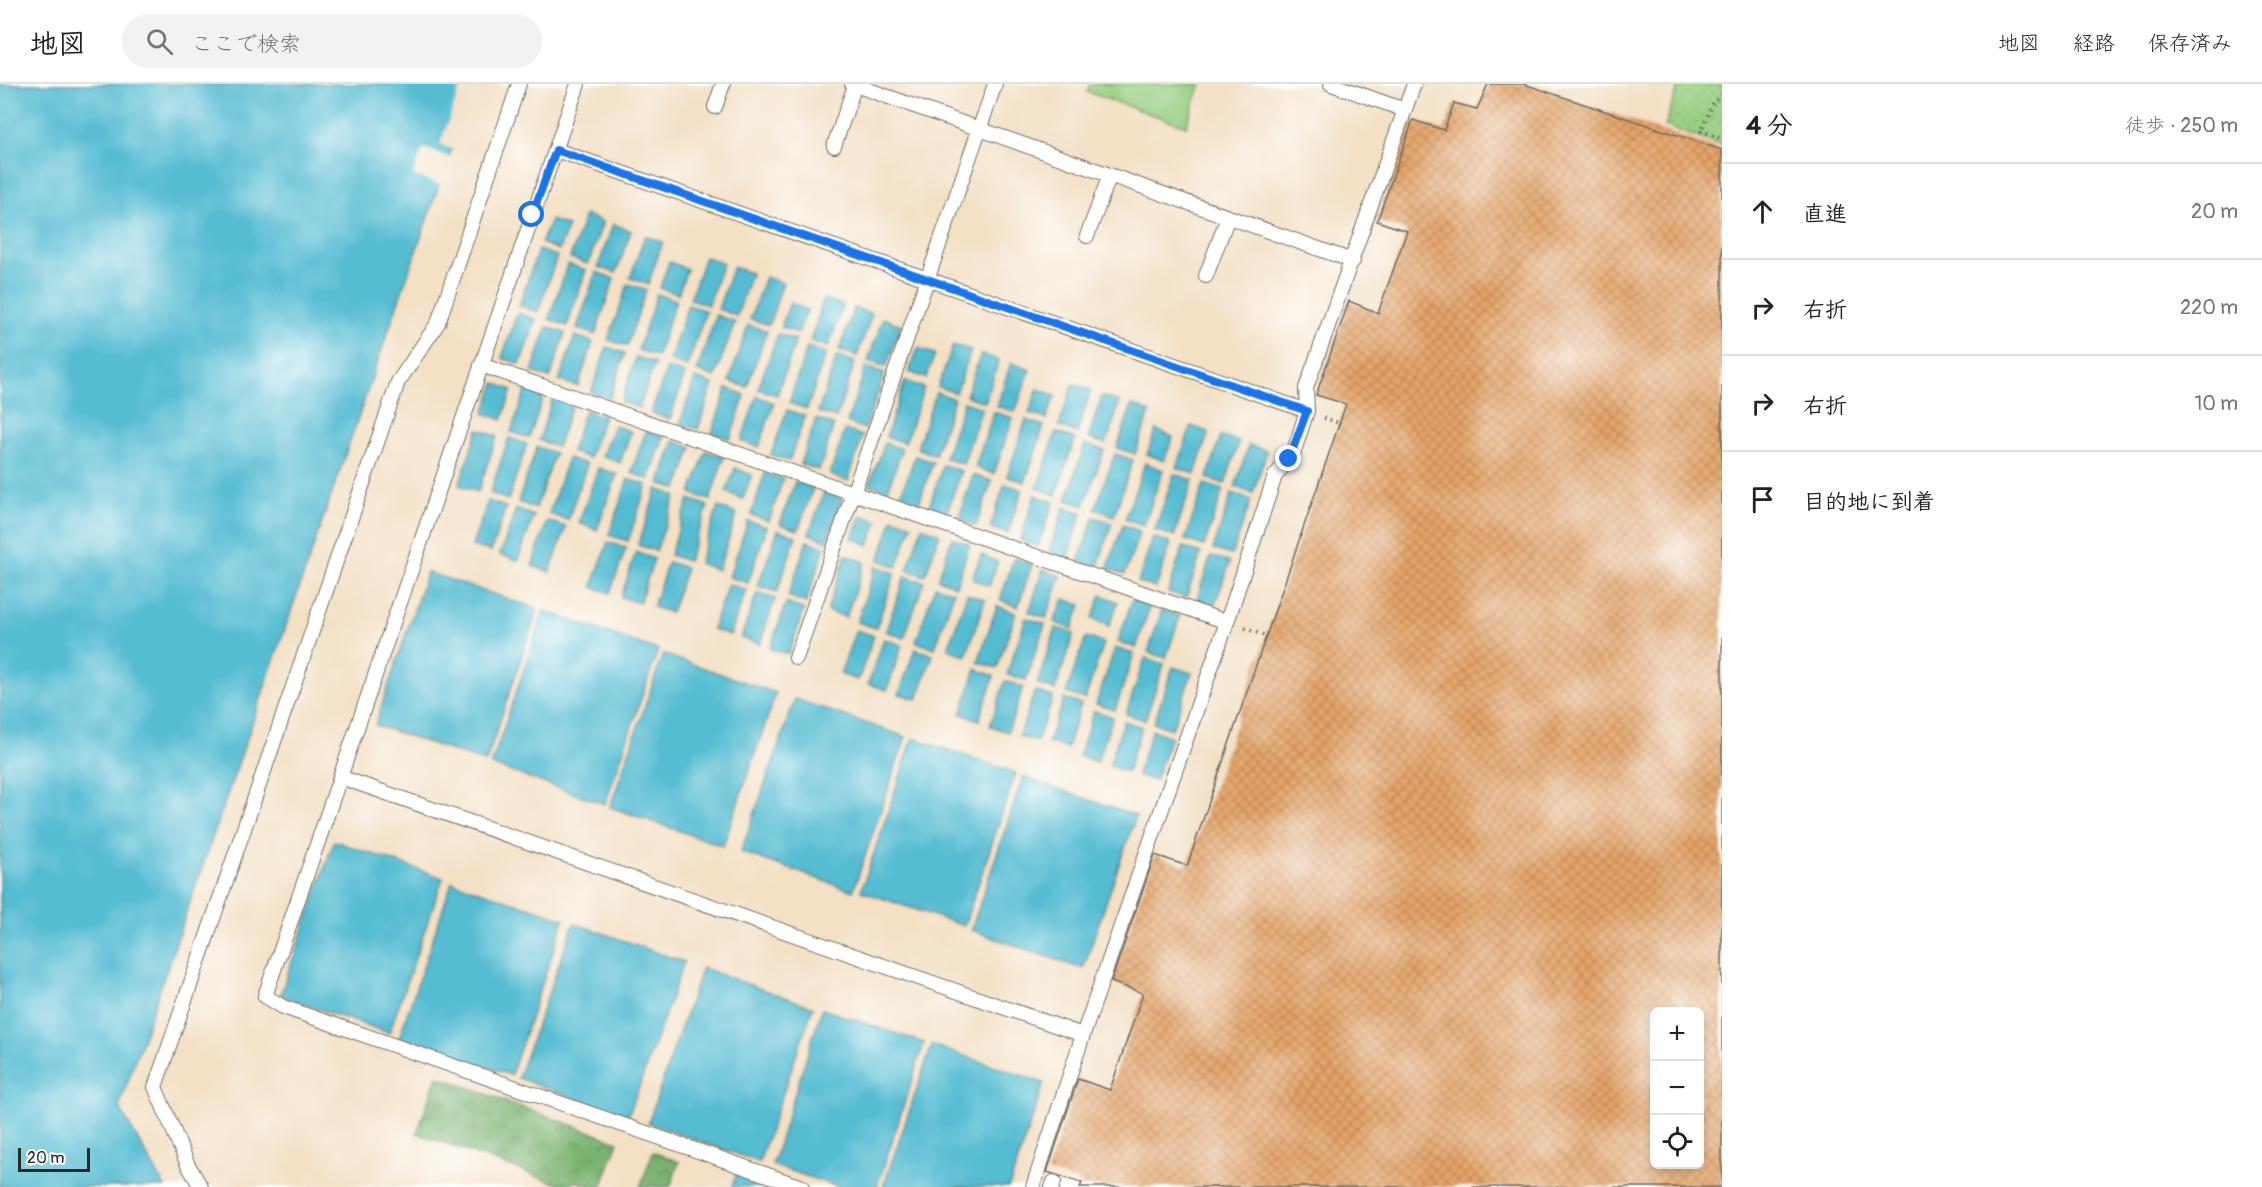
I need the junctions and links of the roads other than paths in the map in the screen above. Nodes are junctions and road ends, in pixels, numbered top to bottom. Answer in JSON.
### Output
{"nodes":[{"id":1,"x":519,"y":84,"type":"edge"},
{"id":2,"x":578,"y":84,"type":"edge"},
{"id":3,"x":723,"y":84,"type":"edge"},
{"id":4,"x":995,"y":84,"type":"edge"},
{"id":5,"x":1331,"y":84,"type":"edge"},
{"id":6,"x":1414,"y":84,"type":"edge"},
{"id":7,"x":854,"y":85,"type":"edge"},
{"id":8,"x":715,"y":107,"type":"dead end"},
{"id":9,"x":1405,"y":110,"type":"junction"},
{"id":10,"x":980,"y":129,"type":"junction"},
{"id":11,"x":834,"y":146,"type":"dead end"},
{"id":12,"x":556,"y":150,"type":"junction"},
{"id":13,"x":1110,"y":175,"type":"junction"},
{"id":14,"x":1228,"y":217,"type":"junction"},
{"id":15,"x":1086,"y":236,"type":"dead end"},
{"id":16,"x":1353,"y":261,"type":"junction"},
{"id":17,"x":1206,"y":276,"type":"dead end"},
{"id":18,"x":927,"y":279,"type":"junction"},
{"id":19,"x":481,"y":365,"type":"junction"},
{"id":20,"x":1307,"y":411,"type":"junction"},
{"id":21,"x":854,"y":494,"type":"junction"},
{"id":22,"x":1227,"y":622,"type":"junction"},
{"id":23,"x":796,"y":658,"type":"dead end"},
{"id":24,"x":340,"y":777,"type":"junction"},
{"id":25,"x":1083,"y":1035,"type":"junction"},
{"id":26,"x":201,"y":1187,"type":"edge"},
{"id":27,"x":802,"y":1187,"type":"edge"},
{"id":28,"x":1033,"y":1187,"type":"edge"}],
"edges":[{"from":1,"to":26,"type":"lane"},
{"from":2,"to":12,"type":"lane"},
{"from":3,"to":8,"type":"lane"},
{"from":4,"to":10,"type":"lane"},
{"from":5,"to":9,"type":"lane"},
{"from":6,"to":9,"type":"lane"},
{"from":7,"to":10,"type":"lane"},
{"from":7,"to":11,"type":"lane"},
{"from":9,"to":16,"type":"lane"},
{"from":10,"to":13,"type":"lane"},
{"from":10,"to":18,"type":"lane"},
{"from":12,"to":18,"type":"lane"},
{"from":12,"to":19,"type":"lane"},
{"from":13,"to":14,"type":"lane"},
{"from":13,"to":15,"type":"lane"},
{"from":14,"to":16,"type":"lane"},
{"from":14,"to":17,"type":"lane"},
{"from":16,"to":20,"type":"lane"},
{"from":18,"to":20,"type":"lane"},
{"from":18,"to":21,"type":"lane"},
{"from":19,"to":21,"type":"lane"},
{"from":19,"to":24,"type":"lane"},
{"from":20,"to":22,"type":"lane"},
{"from":21,"to":22,"type":"lane"},
{"from":21,"to":23,"type":"lane"},
{"from":22,"to":25,"type":"lane"},
{"from":24,"to":25,"type":"lane"},
{"from":24,"to":27,"type":"lane"},
{"from":25,"to":28,"type":"lane"}]}
